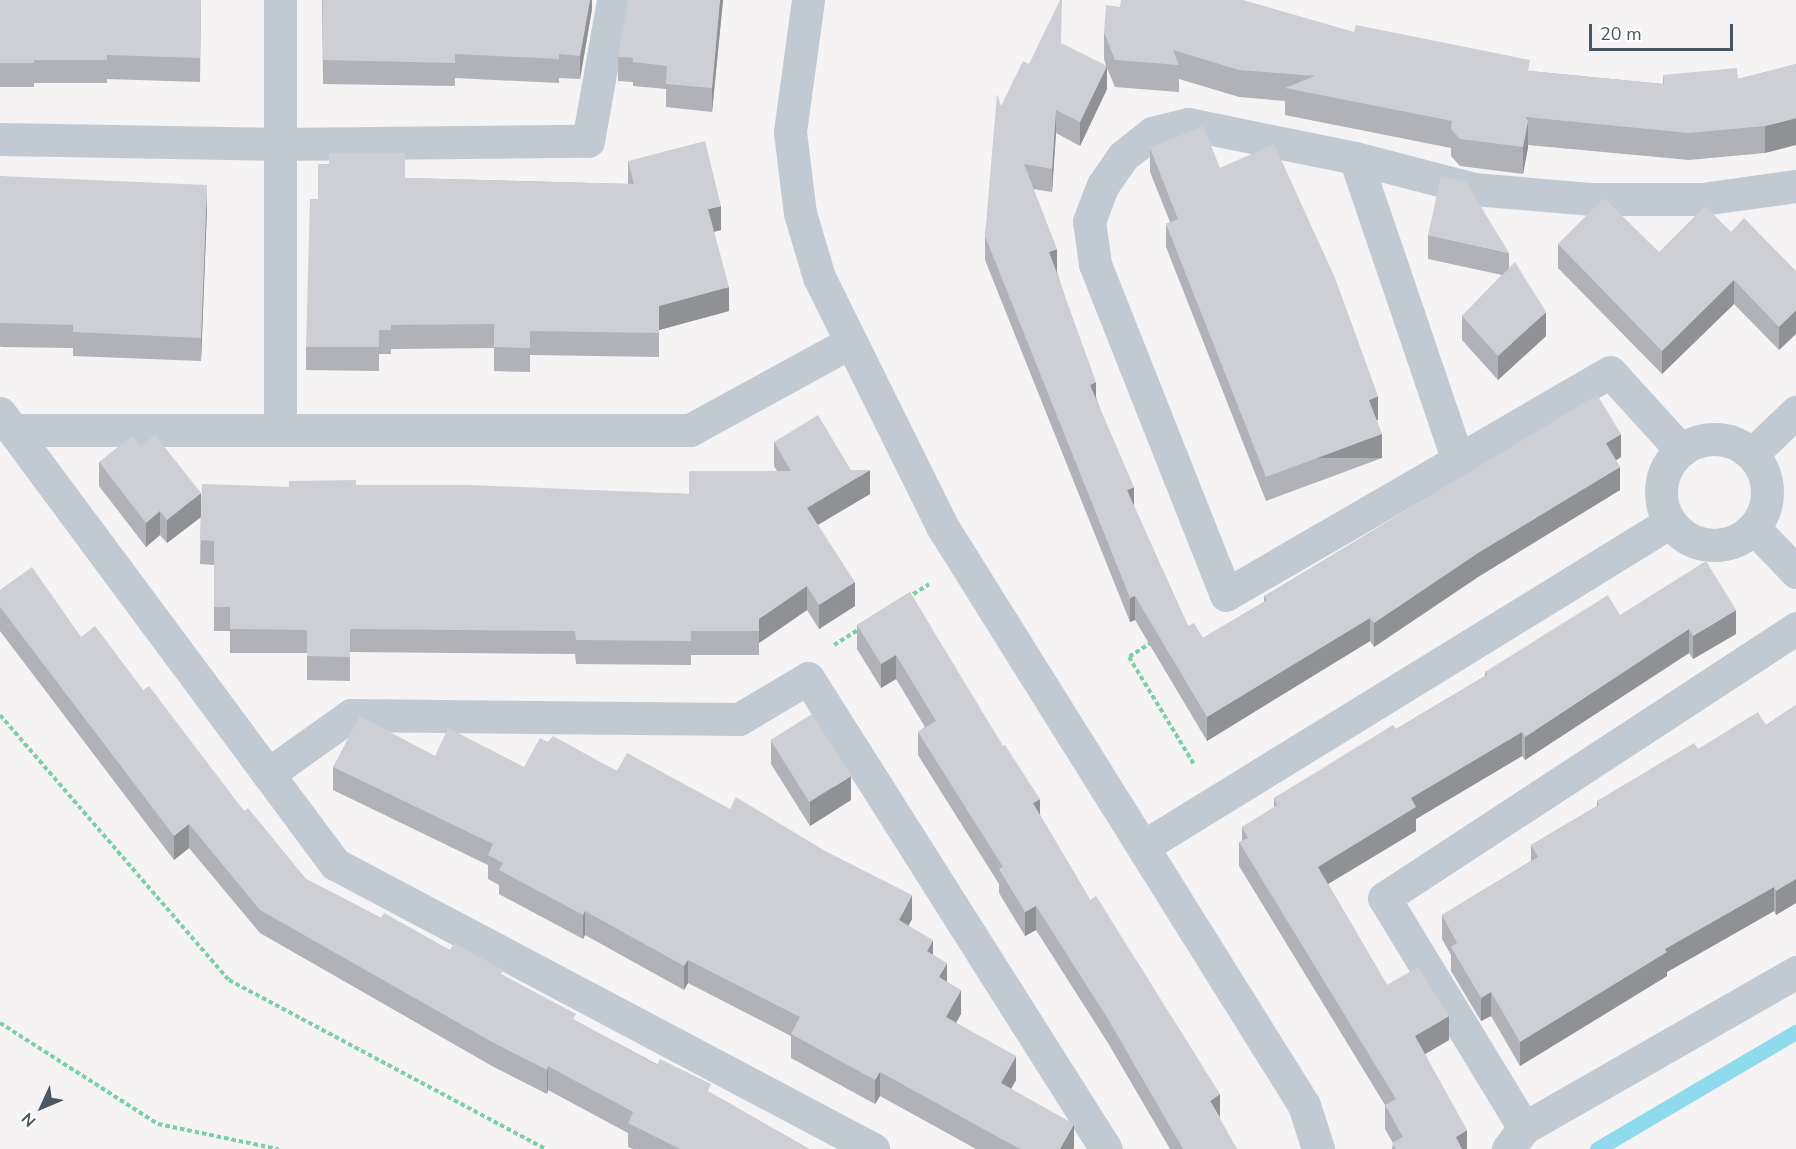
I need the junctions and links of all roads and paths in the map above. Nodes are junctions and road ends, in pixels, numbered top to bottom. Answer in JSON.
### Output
{"nodes":[{"id":1,"x":280,"y":0,"type":"edge"},
{"id":2,"x":613,"y":0,"type":"edge"},
{"id":3,"x":808,"y":0,"type":"edge"},
{"id":4,"x":0,"y":139,"type":"edge"},
{"id":5,"x":280,"y":144,"type":"junction"},
{"id":6,"x":1355,"y":158,"type":"junction"},
{"id":7,"x":1796,"y":186,"type":"edge"},
{"id":8,"x":851,"y":342,"type":"junction"},
{"id":9,"x":1796,"y":411,"type":"edge"},
{"id":10,"x":7,"y":422,"type":"edge"},
{"id":11,"x":280,"y":430,"type":"junction"},
{"id":12,"x":1682,"y":450,"type":"junction"},
{"id":13,"x":1752,"y":454,"type":"junction"},
{"id":14,"x":1458,"y":460,"type":"junction"},
{"id":15,"x":1670,"y":522,"type":"junction"},
{"id":16,"x":1754,"y":528,"type":"junction"},
{"id":17,"x":1796,"y":572,"type":"edge"},
{"id":18,"x":933,"y":582,"type":"dead end"},
{"id":19,"x":905,"y":600,"type":"edge"},
{"id":20,"x":865,"y":625,"type":"edge"},
{"id":21,"x":1796,"y":628,"type":"edge"},
{"id":22,"x":1155,"y":641,"type":"edge"},
{"id":23,"x":825,"y":650,"type":"dead end"},
{"id":24,"x":0,"y":715,"type":"edge"},
{"id":25,"x":1188,"y":772,"type":"dead end"},
{"id":26,"x":268,"y":774,"type":"junction"},
{"id":27,"x":1144,"y":846,"type":"junction"},
{"id":28,"x":1796,"y":972,"type":"edge"},
{"id":29,"x":0,"y":1023,"type":"edge"},
{"id":30,"x":1516,"y":1138,"type":"edge"},
{"id":31,"x":278,"y":1149,"type":"edge"},
{"id":32,"x":545,"y":1149,"type":"edge"},
{"id":33,"x":873,"y":1149,"type":"edge"},
{"id":34,"x":1106,"y":1149,"type":"edge"},
{"id":35,"x":1318,"y":1149,"type":"edge"}],
"edges":[{"from":1,"to":5,"type":"street"},
{"from":2,"to":5,"type":"street"},
{"from":3,"to":8,"type":"street"},
{"from":4,"to":5,"type":"street"},
{"from":5,"to":11,"type":"street"},
{"from":6,"to":7,"type":"street"},
{"from":6,"to":14,"type":"street"},
{"from":6,"to":14,"type":"street"},
{"from":8,"to":11,"type":"street"},
{"from":8,"to":27,"type":"street"},
{"from":9,"to":13,"type":"street"},
{"from":10,"to":11,"type":"street"},
{"from":10,"to":26,"type":"street"},
{"from":12,"to":13,"type":"street"},
{"from":12,"to":14,"type":"street"},
{"from":12,"to":15,"type":"street"},
{"from":13,"to":16,"type":"street"},
{"from":15,"to":16,"type":"street"},
{"from":15,"to":27,"type":"street"},
{"from":16,"to":17,"type":"street"},
{"from":18,"to":19,"type":"path"},
{"from":20,"to":23,"type":"path"},
{"from":21,"to":30,"type":"street"},
{"from":22,"to":25,"type":"path"},
{"from":24,"to":32,"type":"path"},
{"from":26,"to":33,"type":"street"},
{"from":26,"to":34,"type":"street"},
{"from":27,"to":35,"type":"street"},
{"from":28,"to":30,"type":"street"},
{"from":29,"to":31,"type":"path"}]}
